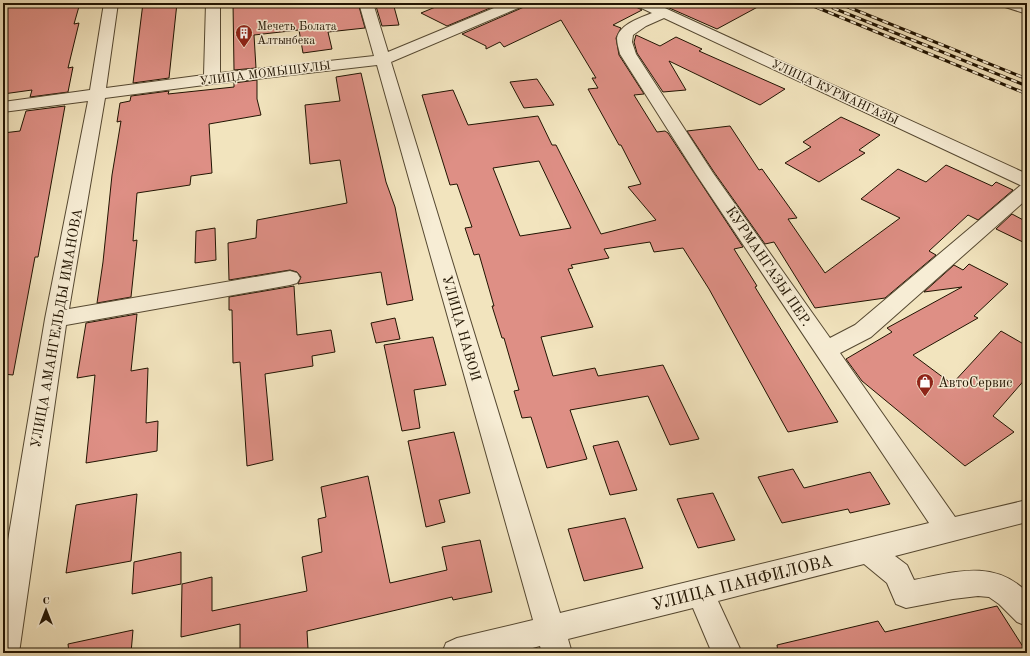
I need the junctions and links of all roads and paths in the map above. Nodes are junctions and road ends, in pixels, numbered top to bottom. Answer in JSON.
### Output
{"nodes":[{"id":1,"x":111,"y":3,"type":"edge"},
{"id":2,"x":213,"y":3,"type":"edge"},
{"id":3,"x":366,"y":3,"type":"edge"},
{"id":4,"x":518,"y":3,"type":"edge"},
{"id":5,"x":642,"y":3,"type":"edge"},
{"id":6,"x":1007,"y":3,"type":"edge"},
{"id":7,"x":1027,"y":10,"type":"edge"},
{"id":8,"x":664,"y":13,"type":"junction"},
{"id":9,"x":383,"y":60,"type":"junction"},
{"id":10,"x":212,"y":79,"type":"junction"},
{"id":11,"x":97,"y":95,"type":"junction"},
{"id":12,"x":3,"y":107,"type":"edge"},
{"id":13,"x":1027,"y":181,"type":"edge"},
{"id":14,"x":1027,"y":189,"type":"edge"},
{"id":15,"x":290,"y":278,"type":"dead end"},
{"id":16,"x":56,"y":319,"type":"junction"},
{"id":17,"x":826,"y":350,"type":"junction"},
{"id":18,"x":1027,"y":511,"type":"edge"},
{"id":19,"x":949,"y":530,"type":"junction"},
{"id":20,"x":867,"y":550,"type":"junction"},
{"id":21,"x":700,"y":592,"type":"junction"},
{"id":22,"x":1027,"y":612,"type":"edge"},
{"id":23,"x":554,"y":642,"type":"edge"},
{"id":24,"x":4,"y":653,"type":"edge"},
{"id":25,"x":457,"y":653,"type":"edge"},
{"id":26,"x":727,"y":653,"type":"edge"}],
"edges":[{"from":1,"to":11,"type":"street","name":"УЛИЦА АМАНГЕЛЬДЫ ИМАНОВА"},
{"from":2,"to":10,"type":"street"},
{"from":3,"to":9,"type":"street","name":"УЛИЦА НАВОИ"},
{"from":4,"to":9,"type":"street","name":"УЛИЦА МОМЫШУЛЫ"},
{"from":5,"to":8,"type":"street","name":"УЛИЦА КУРМАНГАЗЫ"},
{"from":6,"to":7,"type":"street"},
{"from":8,"to":13,"type":"street","name":"УЛИЦА КУРМАНГАЗЫ"},
{"from":8,"to":17,"type":"street","name":"КУРМАНГАЗЫ ПЕР."},
{"from":9,"to":10,"type":"street","name":"УЛИЦА МОМЫШУЛЫ"},
{"from":9,"to":23,"type":"street","name":"УЛИЦА НАВОИ"},
{"from":10,"to":11,"type":"street","name":"УЛИЦА МОМЫШУЛЫ"},
{"from":11,"to":12,"type":"street","name":"УЛИЦА МОМЫШУЛЫ"},
{"from":11,"to":16,"type":"street","name":"УЛИЦА АМАНГЕЛЬДЫ ИМАНОВА"},
{"from":14,"to":17,"type":"street"},
{"from":15,"to":16,"type":"street"},
{"from":16,"to":24,"type":"street","name":"УЛИЦА АМАНГЕЛЬДЫ ИМАНОВА"},
{"from":17,"to":19,"type":"street","name":"КУРМАНГАЗЫ ПЕР."},
{"from":18,"to":19,"type":"street","name":"УЛИЦА ПАНФИЛОВА"},
{"from":19,"to":20,"type":"street","name":"УЛИЦА ПАНФИЛОВА"},
{"from":20,"to":21,"type":"street","name":"УЛИЦА ПАНФИЛОВА"},
{"from":20,"to":22,"type":"street"},
{"from":21,"to":23,"type":"street","name":"УЛИЦА ПАНФИЛОВА"},
{"from":21,"to":26,"type":"street"},
{"from":23,"to":25,"type":"street","name":"УЛИЦА ПАНФИЛОВА"}]}
